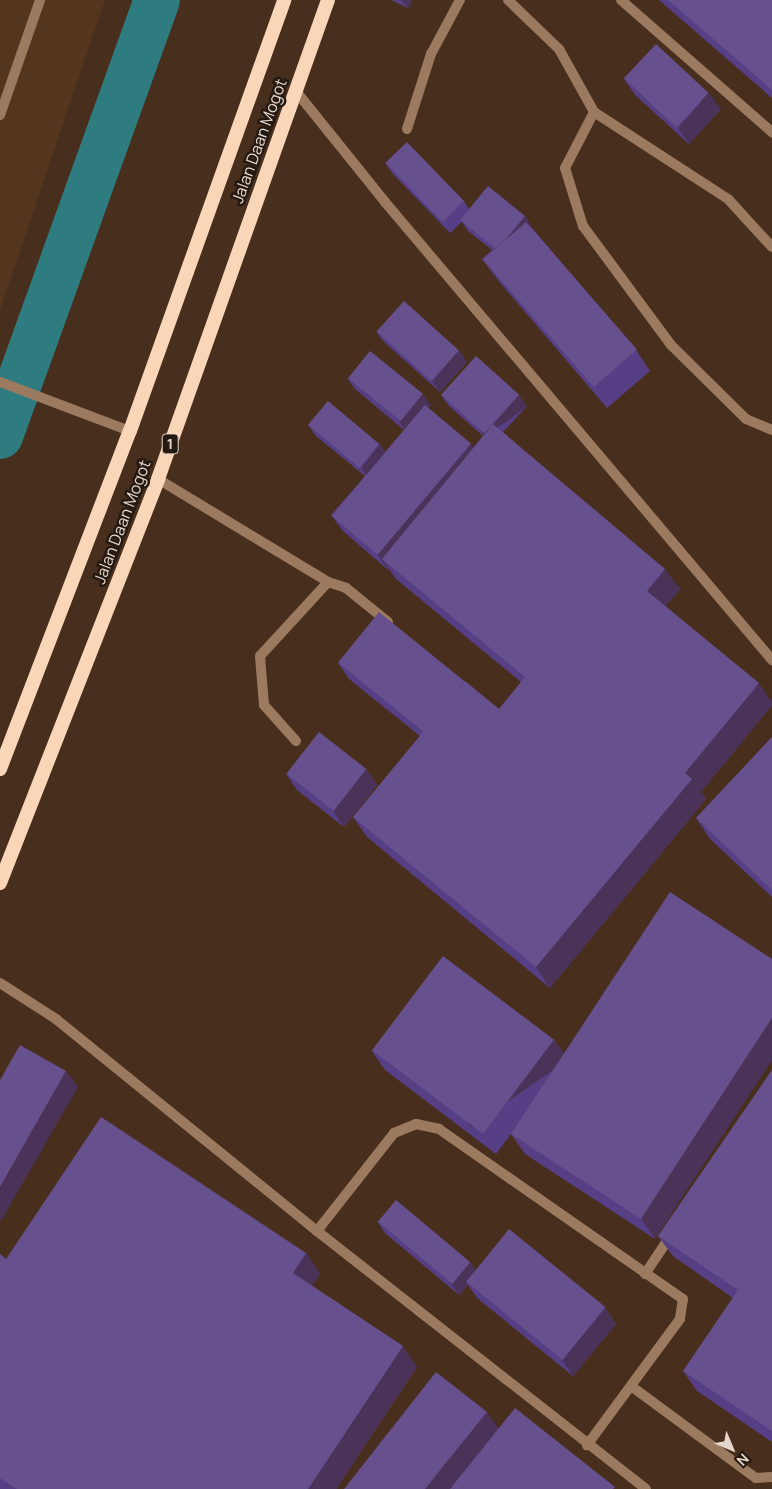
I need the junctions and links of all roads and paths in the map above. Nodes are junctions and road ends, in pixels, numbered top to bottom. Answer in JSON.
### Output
{"nodes":[{"id":1,"x":40,"y":0,"type":"edge"},
{"id":2,"x":284,"y":0,"type":"edge"},
{"id":3,"x":328,"y":0,"type":"edge"},
{"id":4,"x":460,"y":0,"type":"edge"},
{"id":5,"x":508,"y":0,"type":"edge"},
{"id":6,"x":621,"y":0,"type":"edge"},
{"id":7,"x":295,"y":90,"type":"junction"},
{"id":8,"x":594,"y":112,"type":"junction"},
{"id":9,"x":0,"y":115,"type":"edge"},
{"id":10,"x":407,"y":129,"type":"dead end"},
{"id":11,"x":772,"y":132,"type":"edge"},
{"id":12,"x":772,"y":247,"type":"edge"},
{"id":13,"x":0,"y":382,"type":"edge"},
{"id":14,"x":772,"y":430,"type":"edge"},
{"id":15,"x":130,"y":431,"type":"junction"},
{"id":16,"x":158,"y":479,"type":"junction"},
{"id":17,"x":328,"y":582,"type":"junction"},
{"id":18,"x":399,"y":630,"type":"edge"},
{"id":19,"x":772,"y":660,"type":"edge"},
{"id":20,"x":296,"y":741,"type":"dead end"},
{"id":21,"x":0,"y":769,"type":"edge"},
{"id":22,"x":0,"y":884,"type":"edge"},
{"id":23,"x":0,"y":983,"type":"edge"},
{"id":24,"x":678,"y":1224,"type":"edge"},
{"id":25,"x":317,"y":1231,"type":"junction"},
{"id":26,"x":645,"y":1274,"type":"junction"},
{"id":27,"x":631,"y":1386,"type":"junction"},
{"id":28,"x":587,"y":1445,"type":"junction"},
{"id":29,"x":772,"y":1477,"type":"edge"},
{"id":30,"x":646,"y":1489,"type":"edge"}],
"edges":[{"from":1,"to":9,"type":"street"},
{"from":2,"to":15,"type":"highway","name":"Jalan Daan Mogot"},
{"from":3,"to":7,"type":"highway","name":"Jalan Daan Mogot","number":"1"},
{"from":4,"to":10,"type":"street"},
{"from":5,"to":8,"type":"street"},
{"from":6,"to":11,"type":"street"},
{"from":7,"to":16,"type":"highway","name":"Jalan Daan Mogot","number":"1"},
{"from":7,"to":19,"type":"street"},
{"from":8,"to":12,"type":"street"},
{"from":8,"to":14,"type":"street"},
{"from":13,"to":15,"type":"street"},
{"from":15,"to":21,"type":"highway","name":"Jalan Daan Mogot"},
{"from":16,"to":17,"type":"street"},
{"from":16,"to":22,"type":"highway","name":"Jalan Daan Mogot","number":"1"},
{"from":17,"to":18,"type":"street"},
{"from":17,"to":20,"type":"street"},
{"from":23,"to":25,"type":"street"},
{"from":24,"to":26,"type":"street"},
{"from":25,"to":26,"type":"street"},
{"from":25,"to":28,"type":"street"},
{"from":26,"to":27,"type":"street"},
{"from":27,"to":28,"type":"street"},
{"from":27,"to":29,"type":"street"},
{"from":28,"to":30,"type":"street"}]}
